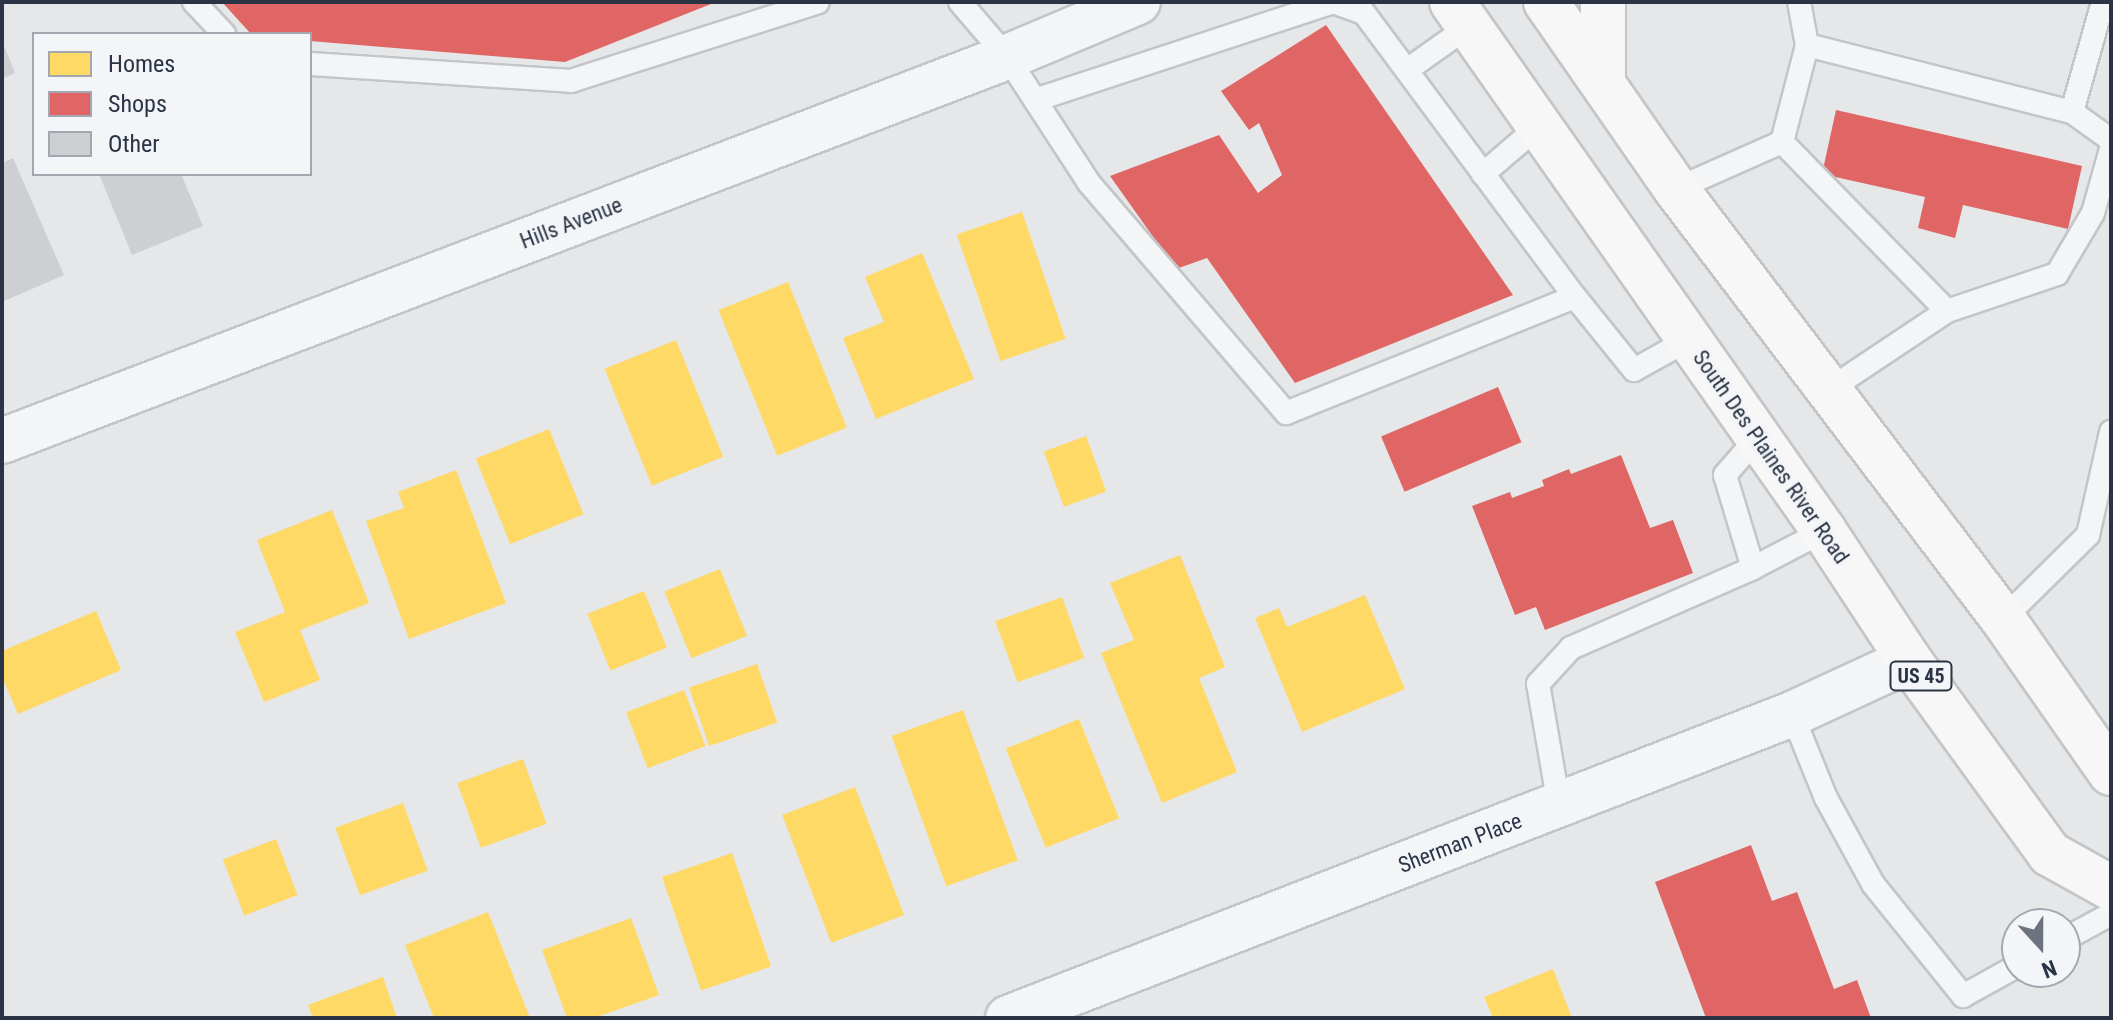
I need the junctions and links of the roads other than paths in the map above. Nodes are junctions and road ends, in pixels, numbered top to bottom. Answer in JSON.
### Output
{"nodes":[{"id":1,"x":194,"y":2,"type":"edge"},
{"id":2,"x":818,"y":2,"type":"edge"},
{"id":3,"x":960,"y":2,"type":"edge"},
{"id":4,"x":1138,"y":2,"type":"edge"},
{"id":5,"x":1546,"y":2,"type":"edge"},
{"id":6,"x":1603,"y":2,"type":"edge"},
{"id":7,"x":1799,"y":2,"type":"edge"},
{"id":8,"x":2103,"y":2,"type":"edge"},
{"id":9,"x":1460,"y":14,"type":"edge"},
{"id":10,"x":222,"y":32,"type":"edge"},
{"id":11,"x":1807,"y":45,"type":"junction"},
{"id":12,"x":1007,"y":57,"type":"junction"},
{"id":13,"x":312,"y":64,"type":"edge"},
{"id":14,"x":1407,"y":70,"type":"junction"},
{"id":15,"x":1603,"y":82,"type":"junction"},
{"id":16,"x":1035,"y":100,"type":"junction"},
{"id":17,"x":2072,"y":112,"type":"junction"},
{"id":18,"x":1540,"y":125,"type":"junction"},
{"id":19,"x":2111,"y":140,"type":"edge"},
{"id":20,"x":1782,"y":142,"type":"junction"},
{"id":21,"x":2111,"y":149,"type":"edge"},
{"id":22,"x":1483,"y":174,"type":"junction"},
{"id":23,"x":1676,"y":189,"type":"junction"},
{"id":24,"x":1575,"y":297,"type":"junction"},
{"id":25,"x":1947,"y":311,"type":"junction"},
{"id":26,"x":1688,"y":340,"type":"junction"},
{"id":27,"x":1830,"y":389,"type":"junction"},
{"id":28,"x":2111,"y":432,"type":"edge"},
{"id":29,"x":1758,"y":437,"type":"junction"},
{"id":30,"x":2,"y":441,"type":"edge"},
{"id":31,"x":1824,"y":531,"type":"junction"},
{"id":32,"x":1753,"y":568,"type":"junction"},
{"id":33,"x":2003,"y":619,"type":"junction"},
{"id":34,"x":1909,"y":660,"type":"junction"},
{"id":35,"x":1792,"y":714,"type":"junction"},
{"id":36,"x":2111,"y":773,"type":"edge"},
{"id":37,"x":1559,"y":805,"type":"junction"},
{"id":38,"x":2111,"y":888,"type":"edge"},
{"id":39,"x":2111,"y":914,"type":"edge"},
{"id":40,"x":2081,"y":930,"type":"edge"},
{"id":41,"x":2001,"y":975,"type":"edge"},
{"id":42,"x":1008,"y":1018,"type":"edge"}],
"edges":[{"from":1,"to":10,"type":"lane"},
{"from":2,"to":13,"type":"lane"},
{"from":3,"to":12,"type":"lane"},
{"from":4,"to":12,"type":"street","name":"Hills Avenue"},
{"from":5,"to":15,"type":"main road"},
{"from":6,"to":15,"type":"main road"},
{"from":7,"to":11,"type":"lane"},
{"from":8,"to":17,"type":"lane"},
{"from":9,"to":14,"type":"lane"},
{"from":9,"to":18,"type":"main road","name":"South Des Plaines River Road","number":"US 45"},
{"from":11,"to":17,"type":"lane"},
{"from":11,"to":20,"type":"lane"},
{"from":12,"to":16,"type":"lane"},
{"from":12,"to":30,"type":"street","name":"Hills Avenue"},
{"from":14,"to":16,"type":"lane"},
{"from":14,"to":22,"type":"lane"},
{"from":15,"to":23,"type":"main road"},
{"from":16,"to":24,"type":"lane"},
{"from":17,"to":19,"type":"lane"},
{"from":18,"to":22,"type":"lane"},
{"from":18,"to":26,"type":"main road","name":"South Des Plaines River Road","number":"US 45"},
{"from":20,"to":23,"type":"lane"},
{"from":20,"to":25,"type":"lane"},
{"from":21,"to":25,"type":"lane"},
{"from":22,"to":24,"type":"lane"},
{"from":23,"to":27,"type":"main road"},
{"from":24,"to":26,"type":"lane"},
{"from":25,"to":27,"type":"lane"},
{"from":26,"to":29,"type":"main road","name":"South Des Plaines River Road","number":"US 45"},
{"from":27,"to":33,"type":"main road"},
{"from":28,"to":33,"type":"lane"},
{"from":29,"to":31,"type":"main road","name":"South Des Plaines River Road","number":"US 45"},
{"from":29,"to":32,"type":"lane"},
{"from":31,"to":32,"type":"lane"},
{"from":31,"to":34,"type":"main road","name":"South Des Plaines River Road","number":"US 45"},
{"from":32,"to":37,"type":"lane"},
{"from":33,"to":36,"type":"main road"},
{"from":34,"to":35,"type":"street","name":"Sherman Place"},
{"from":34,"to":38,"type":"main road","name":"South Des Plaines River Road","number":"US 45"},
{"from":35,"to":37,"type":"street","name":"Sherman Place"},
{"from":35,"to":41,"type":"lane"},
{"from":37,"to":42,"type":"street","name":"Sherman Place"},
{"from":39,"to":40,"type":"lane"}]}
